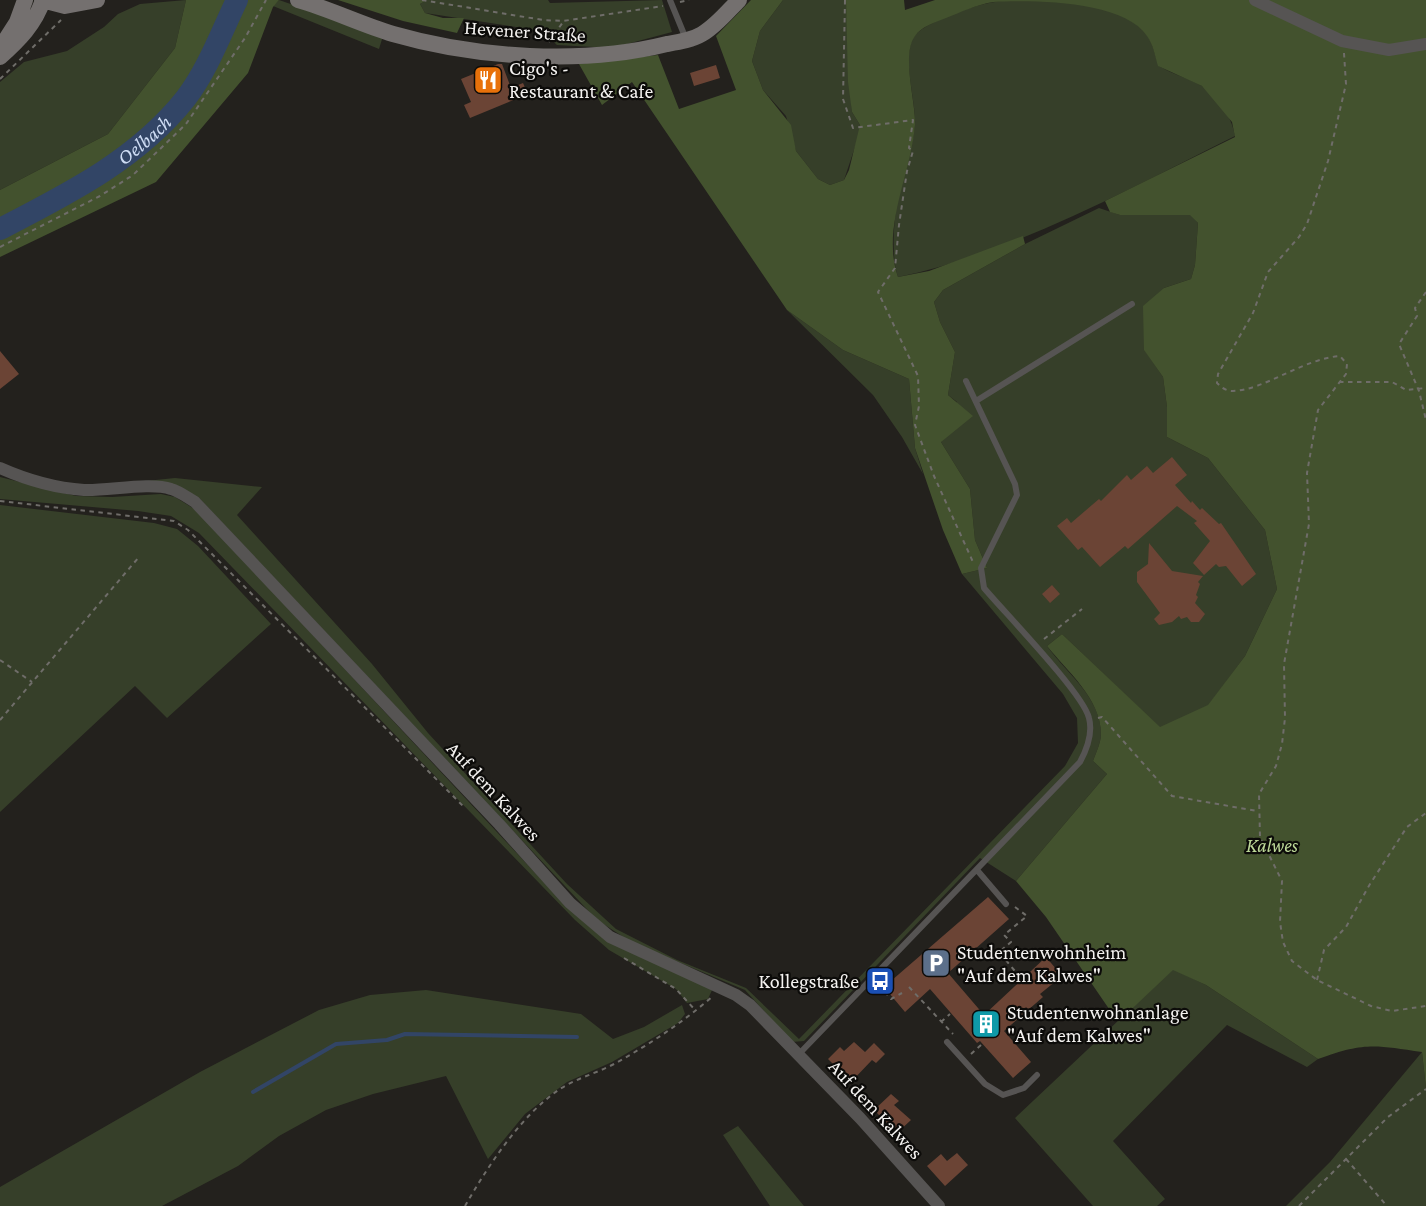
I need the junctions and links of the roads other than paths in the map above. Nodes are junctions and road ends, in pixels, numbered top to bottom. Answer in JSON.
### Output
{"nodes":[{"id":1,"x":25,"y":0,"type":"edge"},
{"id":2,"x":43,"y":0,"type":"edge"},
{"id":3,"x":97,"y":0,"type":"edge"},
{"id":4,"x":298,"y":0,"type":"edge"},
{"id":5,"x":739,"y":0,"type":"edge"},
{"id":6,"x":1255,"y":0,"type":"edge"},
{"id":7,"x":671,"y":2,"type":"edge"},
{"id":8,"x":686,"y":40,"type":"junction"},
{"id":9,"x":1426,"y":44,"type":"edge"},
{"id":10,"x":0,"y":48,"type":"edge"},
{"id":11,"x":0,"y":57,"type":"edge"},
{"id":12,"x":1132,"y":304,"type":"dead end"},
{"id":13,"x":966,"y":381,"type":"dead end"},
{"id":14,"x":976,"y":401,"type":"junction"},
{"id":15,"x":0,"y":468,"type":"edge"},
{"id":16,"x":977,"y":870,"type":"junction"},
{"id":17,"x":1006,"y":904,"type":"road end"},
{"id":18,"x":947,"y":1042,"type":"dead end"},
{"id":19,"x":799,"y":1054,"type":"junction"},
{"id":20,"x":1037,"y":1075,"type":"dead end"},
{"id":21,"x":939,"y":1206,"type":"edge"}],
"edges":[{"from":1,"to":10,"type":"street"},
{"from":2,"to":3,"type":"street"},
{"from":2,"to":11,"type":"street"},
{"from":4,"to":8,"type":"street","name":"Hevener Straße"},
{"from":5,"to":8,"type":"street","name":"Hevener Straße"},
{"from":6,"to":9,"type":"street"},
{"from":7,"to":8,"type":"lane"},
{"from":12,"to":14,"type":"lane"},
{"from":13,"to":14,"type":"lane"},
{"from":14,"to":16,"type":"lane"},
{"from":15,"to":19,"type":"street","name":"Auf dem Kalwes"},
{"from":16,"to":17,"type":"lane"},
{"from":16,"to":19,"type":"lane"},
{"from":18,"to":20,"type":"lane"},
{"from":19,"to":21,"type":"street","name":"Auf dem Kalwes"}]}
